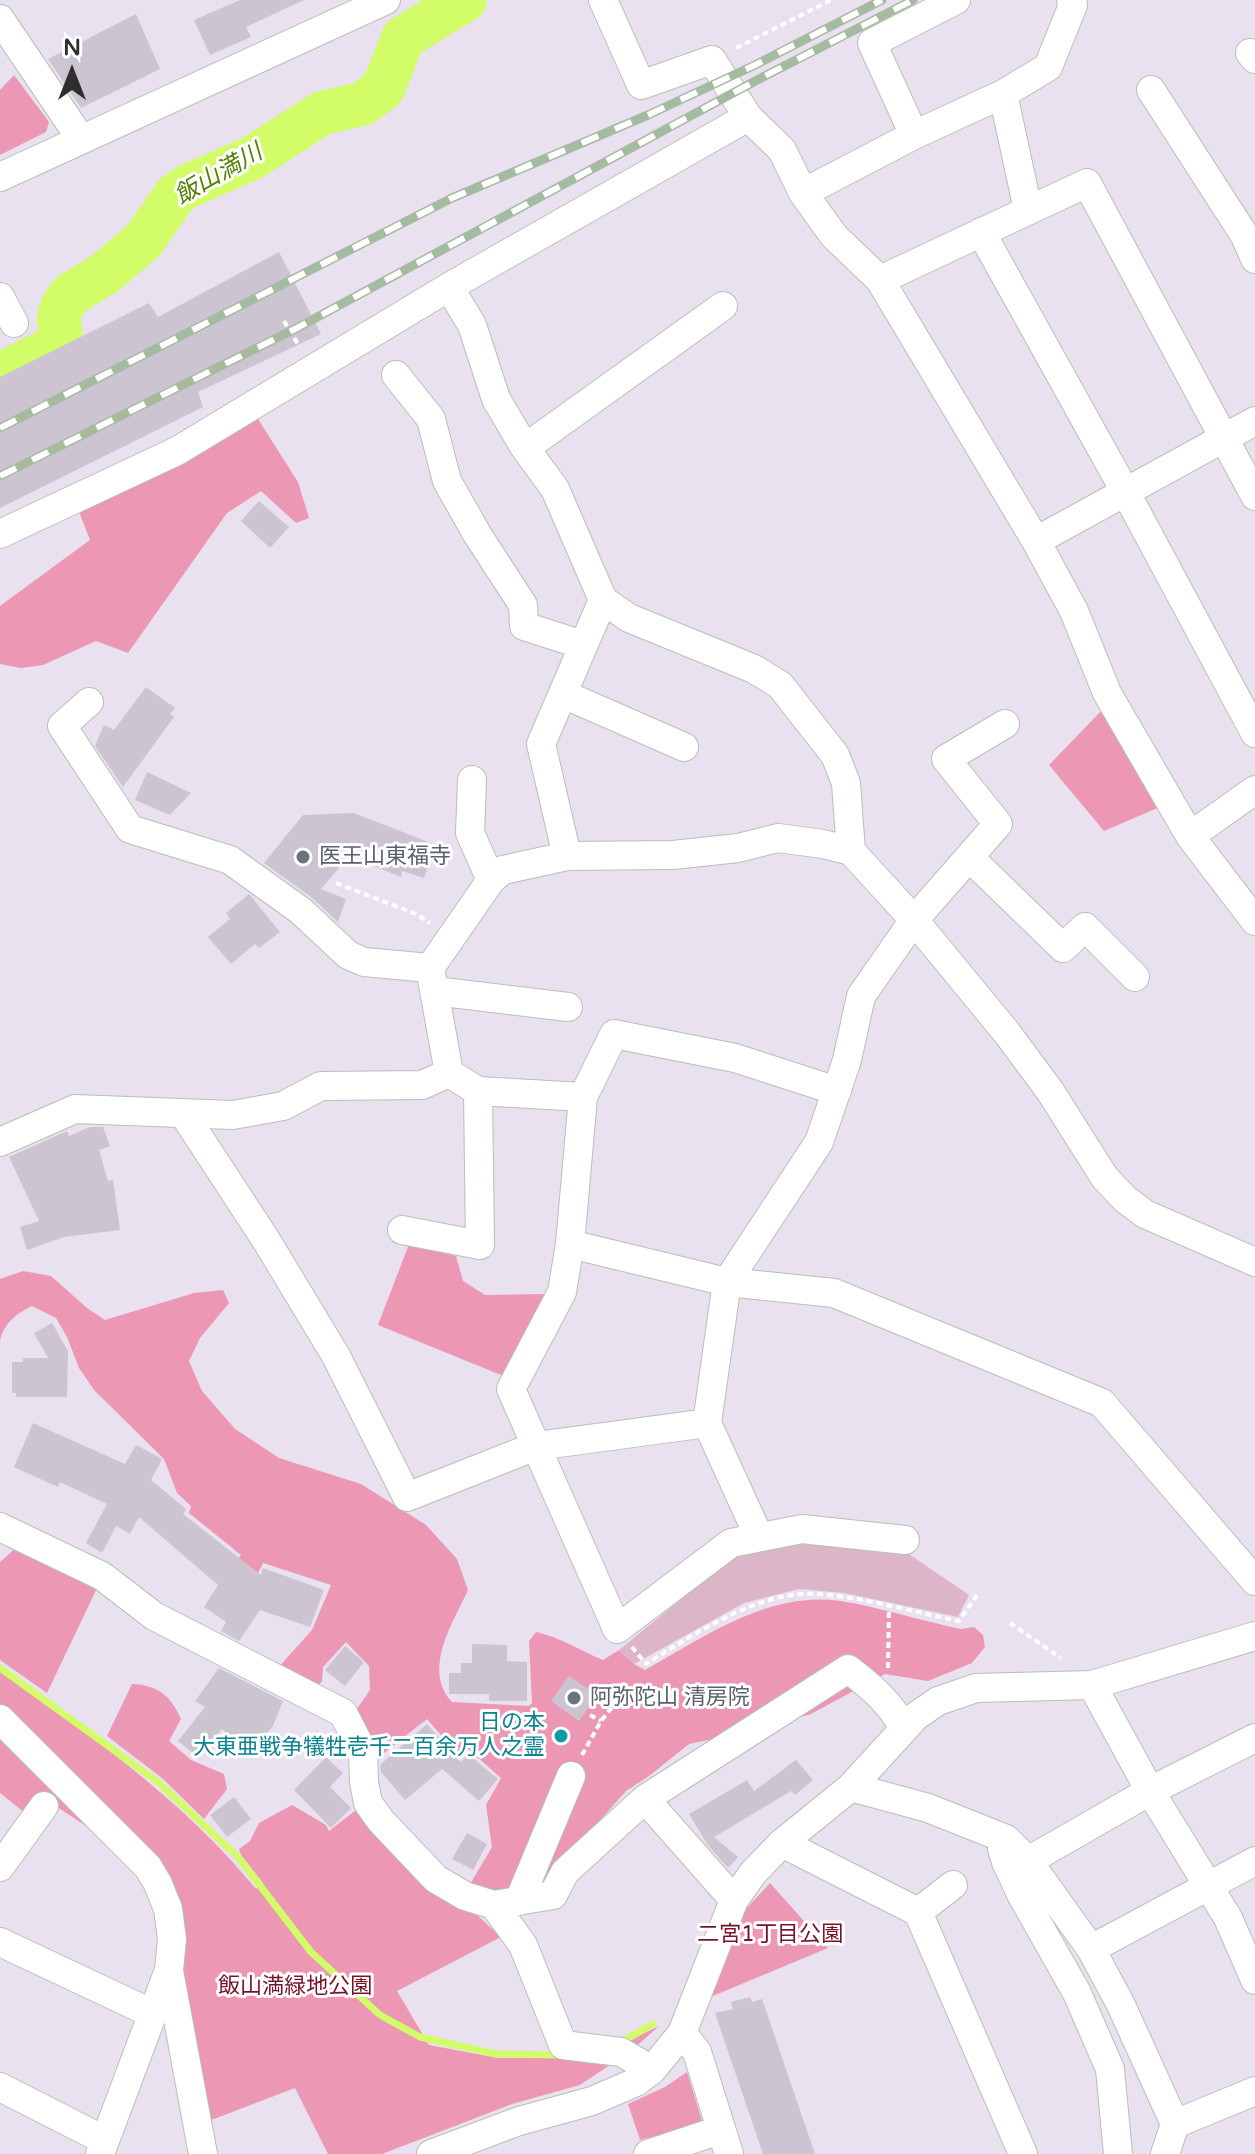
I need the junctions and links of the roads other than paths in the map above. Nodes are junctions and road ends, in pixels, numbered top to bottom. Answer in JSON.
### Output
{"nodes":[{"id":1,"x":18,"y":0,"type":"edge"},
{"id":2,"x":386,"y":0,"type":"edge"},
{"id":3,"x":603,"y":0,"type":"edge"},
{"id":4,"x":956,"y":0,"type":"edge"},
{"id":5,"x":1071,"y":0,"type":"edge"},
{"id":6,"x":0,"y":8,"type":"edge"},
{"id":7,"x":0,"y":19,"type":"edge"},
{"id":8,"x":1151,"y":90,"type":"dead end"},
{"id":9,"x":1003,"y":94,"type":"junction"},
{"id":10,"x":748,"y":117,"type":"junction"},
{"id":11,"x":914,"y":135,"type":"junction"},
{"id":12,"x":81,"y":139,"type":"junction"},
{"id":13,"x":0,"y":177,"type":"edge"},
{"id":14,"x":803,"y":193,"type":"junction"},
{"id":15,"x":1028,"y":210,"type":"junction"},
{"id":16,"x":981,"y":232,"type":"junction"},
{"id":17,"x":1252,"y":246,"type":"edge"},
{"id":18,"x":880,"y":280,"type":"junction"},
{"id":19,"x":449,"y":287,"type":"junction"},
{"id":20,"x":0,"y":297,"type":"edge"},
{"id":21,"x":723,"y":306,"type":"dead end"},
{"id":22,"x":14,"y":323,"type":"dead end"},
{"id":23,"x":396,"y":375,"type":"dead end"},
{"id":24,"x":1255,"y":421,"type":"edge"},
{"id":25,"x":1224,"y":439,"type":"junction"},
{"id":26,"x":525,"y":448,"type":"junction"},
{"id":27,"x":1126,"y":493,"type":"junction"},
{"id":28,"x":1255,"y":496,"type":"edge"},
{"id":29,"x":11,"y":529,"type":"edge"},
{"id":30,"x":1036,"y":541,"type":"junction"},
{"id":31,"x":0,"y":542,"type":"edge"},
{"id":32,"x":603,"y":600,"type":"junction"},
{"id":33,"x":583,"y":645,"type":"junction"},
{"id":34,"x":563,"y":694,"type":"junction"},
{"id":35,"x":89,"y":702,"type":"dead end"},
{"id":36,"x":1005,"y":724,"type":"dead end"},
{"id":37,"x":1255,"y":733,"type":"edge"},
{"id":38,"x":684,"y":747,"type":"dead end"},
{"id":39,"x":472,"y":780,"type":"dead end"},
{"id":40,"x":1255,"y":790,"type":"edge"},
{"id":41,"x":1190,"y":836,"type":"junction"},
{"id":42,"x":851,"y":851,"type":"junction"},
{"id":43,"x":567,"y":856,"type":"junction"},
{"id":44,"x":970,"y":858,"type":"junction"},
{"id":45,"x":491,"y":880,"type":"junction"},
{"id":46,"x":914,"y":920,"type":"junction"},
{"id":47,"x":1255,"y":921,"type":"edge"},
{"id":48,"x":1135,"y":977,"type":"dead end"},
{"id":49,"x":432,"y":980,"type":"junction"},
{"id":50,"x":568,"y":1007,"type":"dead end"},
{"id":51,"x":449,"y":1073,"type":"junction"},
{"id":52,"x":478,"y":1091,"type":"junction"},
{"id":53,"x":837,"y":1091,"type":"junction"},
{"id":54,"x":583,"y":1097,"type":"junction"},
{"id":55,"x":183,"y":1113,"type":"junction"},
{"id":56,"x":0,"y":1142,"type":"edge"},
{"id":57,"x":402,"y":1230,"type":"dead end"},
{"id":58,"x":570,"y":1244,"type":"junction"},
{"id":59,"x":1255,"y":1262,"type":"edge"},
{"id":60,"x":727,"y":1282,"type":"junction"},
{"id":61,"x":707,"y":1423,"type":"junction"},
{"id":62,"x":536,"y":1446,"type":"junction"},
{"id":63,"x":0,"y":1527,"type":"edge"},
{"id":64,"x":759,"y":1537,"type":"junction"},
{"id":65,"x":905,"y":1540,"type":"dead end"},
{"id":66,"x":1255,"y":1581,"type":"edge"},
{"id":67,"x":1253,"y":1642,"type":"edge"},
{"id":68,"x":1092,"y":1685,"type":"junction"},
{"id":69,"x":0,"y":1719,"type":"edge"},
{"id":70,"x":904,"y":1728,"type":"junction"},
{"id":71,"x":1255,"y":1738,"type":"edge"},
{"id":72,"x":571,"y":1776,"type":"road end"},
{"id":73,"x":851,"y":1787,"type":"junction"},
{"id":74,"x":1150,"y":1791,"type":"junction"},
{"id":75,"x":645,"y":1799,"type":"junction"},
{"id":76,"x":44,"y":1806,"type":"dead end"},
{"id":77,"x":1006,"y":1839,"type":"junction"},
{"id":78,"x":782,"y":1843,"type":"junction"},
{"id":79,"x":1028,"y":1861,"type":"junction"},
{"id":80,"x":1255,"y":1861,"type":"edge"},
{"id":81,"x":0,"y":1867,"type":"edge"},
{"id":82,"x":953,"y":1885,"type":"dead end"},
{"id":83,"x":1209,"y":1886,"type":"junction"},
{"id":84,"x":734,"y":1900,"type":"junction"},
{"id":85,"x":506,"y":1903,"type":"junction"},
{"id":86,"x":918,"y":1912,"type":"junction"},
{"id":87,"x":0,"y":1942,"type":"edge"},
{"id":88,"x":1091,"y":1949,"type":"junction"},
{"id":89,"x":169,"y":1970,"type":"junction"},
{"id":90,"x":1255,"y":1980,"type":"edge"},
{"id":91,"x":153,"y":2014,"type":"junction"},
{"id":92,"x":682,"y":2033,"type":"junction"},
{"id":93,"x":652,"y":2070,"type":"junction"},
{"id":94,"x":0,"y":2087,"type":"edge"},
{"id":95,"x":1255,"y":2091,"type":"edge"},
{"id":96,"x":1175,"y":2124,"type":"junction"},
{"id":97,"x":724,"y":2142,"type":"edge"},
{"id":98,"x":102,"y":2147,"type":"edge"},
{"id":99,"x":203,"y":2154,"type":"edge"},
{"id":100,"x":431,"y":2154,"type":"edge"},
{"id":101,"x":648,"y":2154,"type":"edge"},
{"id":102,"x":1023,"y":2154,"type":"edge"},
{"id":103,"x":1118,"y":2154,"type":"edge"},
{"id":104,"x":1165,"y":2154,"type":"edge"}],
"edges":[{"from":1,"to":6,"type":"street"},
{"from":2,"to":12,"type":"street"},
{"from":3,"to":10,"type":"street"},
{"from":4,"to":11,"type":"street"},
{"from":5,"to":9,"type":"street"},
{"from":7,"to":12,"type":"street"},
{"from":8,"to":17,"type":"street"},
{"from":9,"to":11,"type":"street"},
{"from":9,"to":15,"type":"street"},
{"from":10,"to":14,"type":"street"},
{"from":10,"to":19,"type":"street"},
{"from":11,"to":14,"type":"street"},
{"from":12,"to":13,"type":"street"},
{"from":14,"to":18,"type":"street"},
{"from":15,"to":16,"type":"street"},
{"from":15,"to":25,"type":"street"},
{"from":16,"to":18,"type":"street"},
{"from":16,"to":27,"type":"street"},
{"from":18,"to":30,"type":"street"},
{"from":19,"to":26,"type":"street"},
{"from":19,"to":29,"type":"street"},
{"from":20,"to":22,"type":"street"},
{"from":21,"to":26,"type":"street"},
{"from":23,"to":33,"type":"street"},
{"from":24,"to":25,"type":"street"},
{"from":25,"to":27,"type":"street"},
{"from":25,"to":28,"type":"street"},
{"from":26,"to":32,"type":"street"},
{"from":27,"to":30,"type":"street"},
{"from":27,"to":37,"type":"street"},
{"from":29,"to":31,"type":"street"},
{"from":30,"to":41,"type":"street"},
{"from":32,"to":33,"type":"street"},
{"from":32,"to":42,"type":"street"},
{"from":33,"to":34,"type":"street"},
{"from":34,"to":38,"type":"street"},
{"from":34,"to":43,"type":"street"},
{"from":35,"to":49,"type":"street"},
{"from":36,"to":44,"type":"street"},
{"from":39,"to":45,"type":"street"},
{"from":40,"to":41,"type":"street"},
{"from":41,"to":47,"type":"street"},
{"from":42,"to":43,"type":"street"},
{"from":42,"to":46,"type":"street"},
{"from":43,"to":45,"type":"street"},
{"from":44,"to":46,"type":"street"},
{"from":44,"to":48,"type":"street"},
{"from":45,"to":49,"type":"street"},
{"from":46,"to":53,"type":"street"},
{"from":46,"to":59,"type":"street"},
{"from":49,"to":50,"type":"street"},
{"from":49,"to":51,"type":"street"},
{"from":51,"to":52,"type":"street"},
{"from":51,"to":55,"type":"street"},
{"from":52,"to":54,"type":"street"},
{"from":52,"to":57,"type":"street"},
{"from":53,"to":54,"type":"street"},
{"from":53,"to":60,"type":"street"},
{"from":54,"to":58,"type":"street"},
{"from":55,"to":56,"type":"street"},
{"from":55,"to":62,"type":"street"},
{"from":58,"to":60,"type":"street"},
{"from":58,"to":62,"type":"street"},
{"from":60,"to":61,"type":"street"},
{"from":60,"to":66,"type":"street"},
{"from":61,"to":62,"type":"street"},
{"from":61,"to":64,"type":"street"},
{"from":62,"to":64,"type":"street"},
{"from":63,"to":85,"type":"street"},
{"from":64,"to":65,"type":"street"},
{"from":67,"to":68,"type":"street"},
{"from":68,"to":70,"type":"street"},
{"from":68,"to":74,"type":"street"},
{"from":69,"to":89,"type":"street"},
{"from":70,"to":73,"type":"street"},
{"from":70,"to":75,"type":"street"},
{"from":71,"to":74,"type":"street"},
{"from":72,"to":85,"type":"street"},
{"from":73,"to":77,"type":"street"},
{"from":73,"to":78,"type":"street"},
{"from":74,"to":79,"type":"street"},
{"from":74,"to":83,"type":"street"},
{"from":75,"to":84,"type":"street"},
{"from":75,"to":85,"type":"street"},
{"from":76,"to":81,"type":"street"},
{"from":77,"to":79,"type":"street"},
{"from":77,"to":103,"type":"street"},
{"from":78,"to":84,"type":"street"},
{"from":78,"to":86,"type":"street"},
{"from":79,"to":88,"type":"street"},
{"from":80,"to":83,"type":"street"},
{"from":82,"to":86,"type":"street"},
{"from":83,"to":88,"type":"street"},
{"from":83,"to":90,"type":"street"},
{"from":84,"to":92,"type":"street"},
{"from":85,"to":93,"type":"street"},
{"from":86,"to":102,"type":"street"},
{"from":87,"to":91,"type":"street"},
{"from":88,"to":96,"type":"street"},
{"from":89,"to":91,"type":"street"},
{"from":89,"to":99,"type":"street"},
{"from":91,"to":98,"type":"street"},
{"from":92,"to":93,"type":"street"},
{"from":92,"to":97,"type":"street"},
{"from":93,"to":100,"type":"street"},
{"from":94,"to":98,"type":"street"},
{"from":95,"to":96,"type":"street"},
{"from":96,"to":104,"type":"street"},
{"from":97,"to":101,"type":"street"}]}
